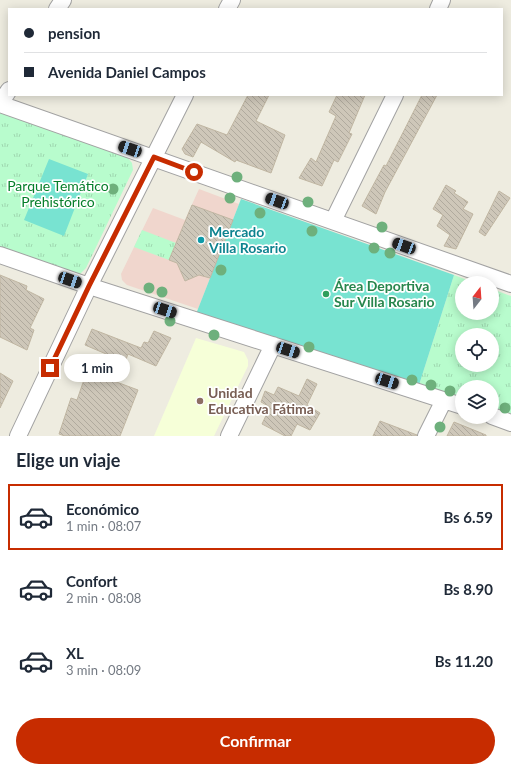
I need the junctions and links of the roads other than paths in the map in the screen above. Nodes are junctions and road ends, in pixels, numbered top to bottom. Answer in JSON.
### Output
{"nodes":[{"id":1,"x":8,"y":92,"type":"edge"},
{"id":2,"x":184,"y":96,"type":"edge"},
{"id":3,"x":394,"y":96,"type":"edge"},
{"id":4,"x":0,"y":104,"type":"edge"},
{"id":5,"x":154,"y":157,"type":"junction"},
{"id":6,"x":332,"y":221,"type":"junction"},
{"id":7,"x":0,"y":256,"type":"edge"},
{"id":8,"x":509,"y":279,"type":"edge"},
{"id":9,"x":89,"y":286,"type":"junction"},
{"id":10,"x":273,"y":345,"type":"junction"},
{"id":11,"x":444,"y":400,"type":"junction"},
{"id":12,"x":455,"y":404,"type":"edge"},
{"id":13,"x":499,"y":419,"type":"edge"},
{"id":14,"x":511,"y":423,"type":"edge"},
{"id":15,"x":18,"y":436,"type":"edge"},
{"id":16,"x":229,"y":436,"type":"edge"},
{"id":17,"x":426,"y":436,"type":"edge"}],
"edges":[{"from":1,"to":4,"type":"street"},
{"from":2,"to":5,"type":"street"},
{"from":3,"to":6,"type":"street"},
{"from":4,"to":5,"type":"street"},
{"from":5,"to":6,"type":"street"},
{"from":5,"to":9,"type":"street"},
{"from":6,"to":8,"type":"street"},
{"from":7,"to":9,"type":"street"},
{"from":9,"to":10,"type":"street"},
{"from":9,"to":15,"type":"street"},
{"from":10,"to":11,"type":"street"},
{"from":10,"to":16,"type":"street"},
{"from":11,"to":12,"type":"street"},
{"from":11,"to":17,"type":"street"},
{"from":13,"to":14,"type":"street"}]}
